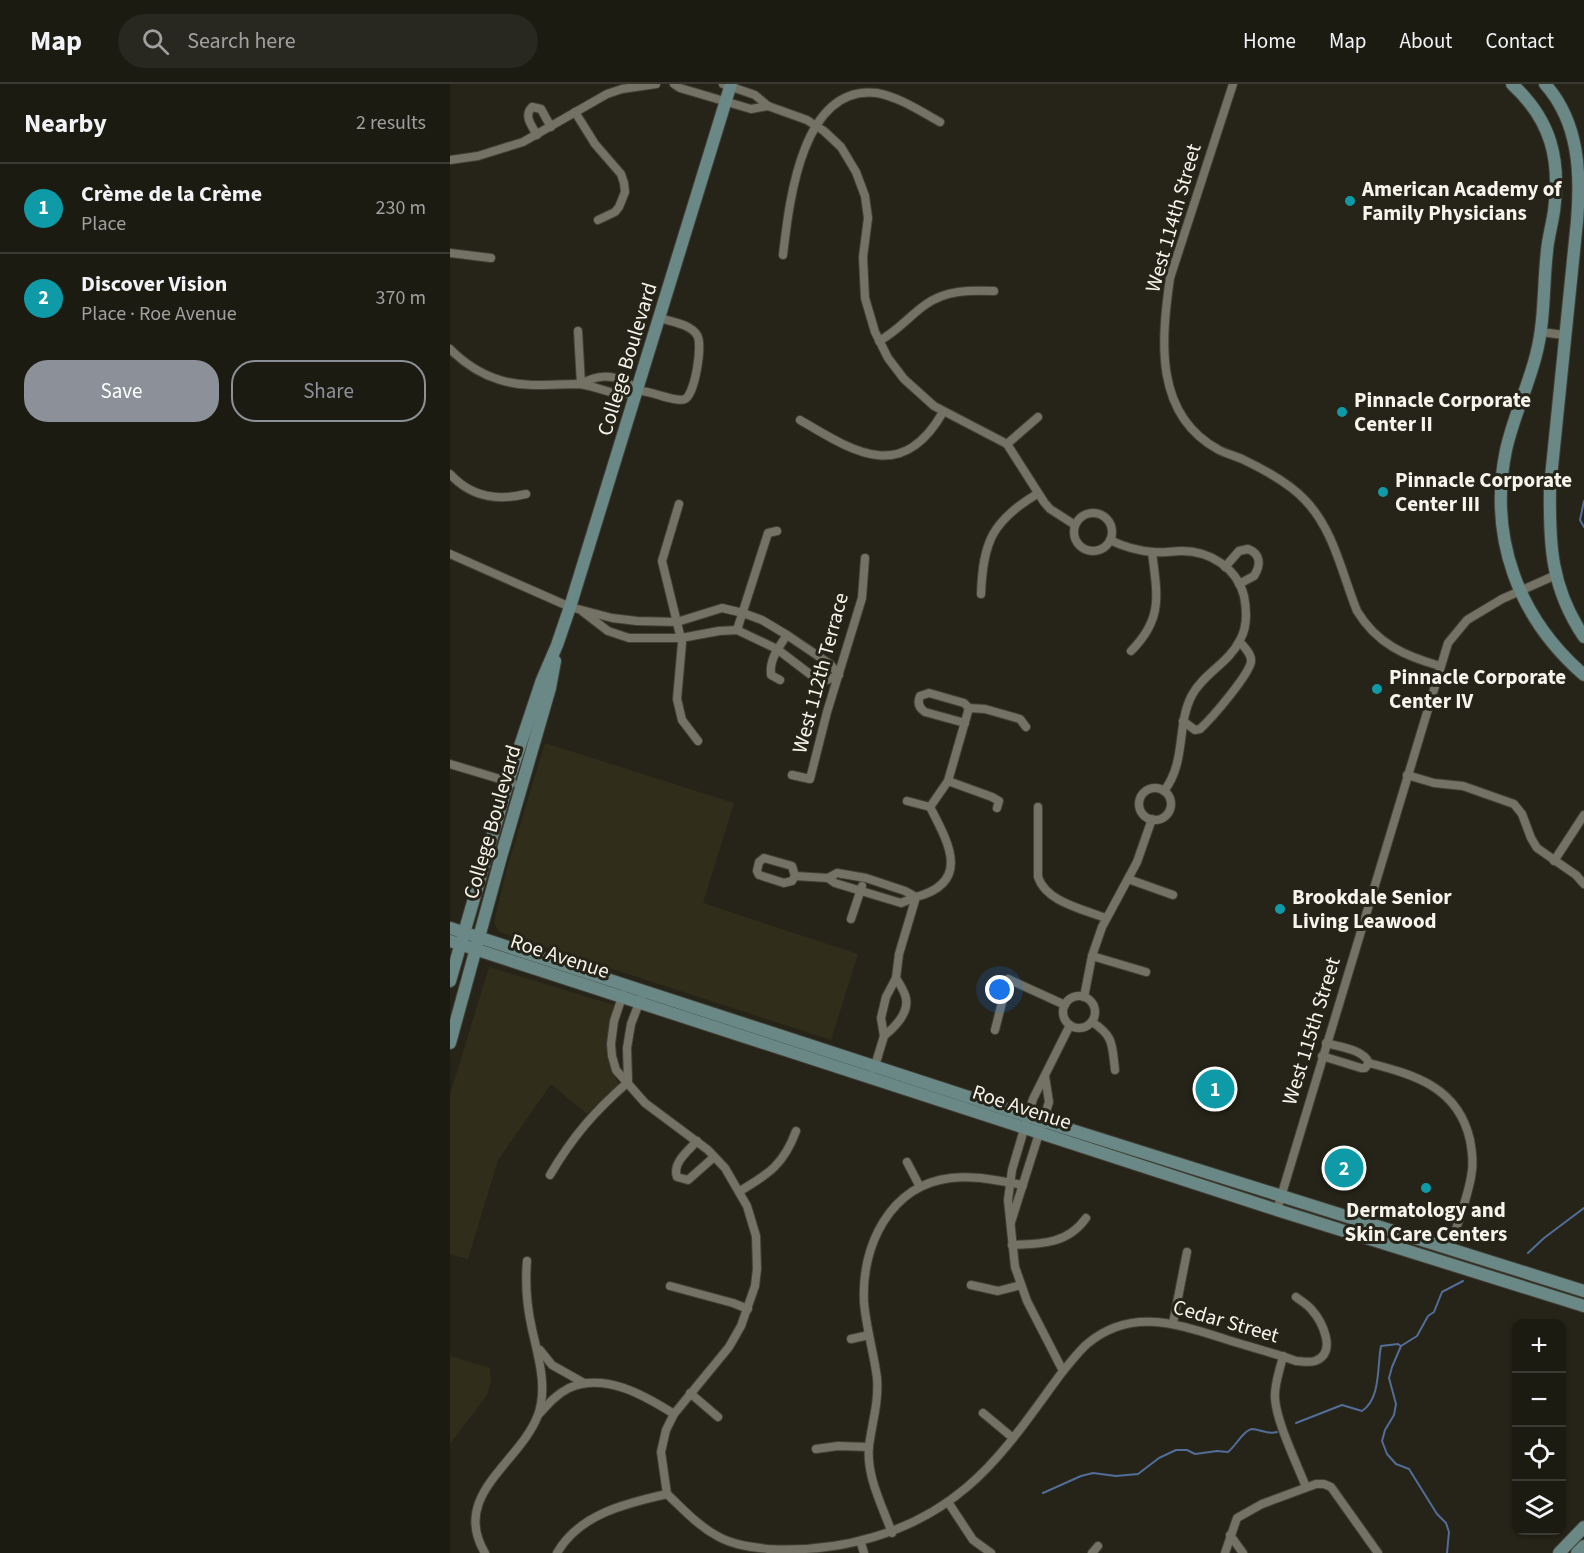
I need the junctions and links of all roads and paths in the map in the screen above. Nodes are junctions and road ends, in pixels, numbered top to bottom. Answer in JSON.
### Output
{"nodes":[{"id":1,"x":654,"y":84,"type":"edge"},
{"id":2,"x":674,"y":84,"type":"edge"},
{"id":3,"x":1233,"y":84,"type":"edge"},
{"id":4,"x":1512,"y":84,"type":"edge"},
{"id":5,"x":1545,"y":84,"type":"edge"},
{"id":6,"x":728,"y":85,"type":"edge"},
{"id":7,"x":726,"y":102,"type":"junction"},
{"id":8,"x":768,"y":106,"type":"junction"},
{"id":9,"x":575,"y":112,"type":"junction"},
{"id":10,"x":940,"y":122,"type":"dead end"},
{"id":11,"x":815,"y":124,"type":"junction"},
{"id":12,"x":551,"y":127,"type":"junction"},
{"id":13,"x":537,"y":135,"type":"junction"},
{"id":14,"x":450,"y":160,"type":"edge"},
{"id":15,"x":598,"y":220,"type":"dead end"},
{"id":16,"x":450,"y":253,"type":"edge"},
{"id":17,"x":783,"y":255,"type":"dead end"},
{"id":18,"x":491,"y":258,"type":"dead end"},
{"id":19,"x":994,"y":291,"type":"dead end"},
{"id":20,"x":660,"y":318,"type":"junction"},
{"id":21,"x":578,"y":331,"type":"dead end"},
{"id":22,"x":1540,"y":332,"type":"junction"},
{"id":23,"x":1564,"y":335,"type":"junction"},
{"id":24,"x":879,"y":340,"type":"junction"},
{"id":25,"x":450,"y":350,"type":"edge"},
{"id":26,"x":581,"y":384,"type":"junction"},
{"id":27,"x":638,"y":391,"type":"junction"},
{"id":28,"x":943,"y":411,"type":"junction"},
{"id":29,"x":1038,"y":417,"type":"dead end"},
{"id":30,"x":800,"y":420,"type":"dead end"},
{"id":31,"x":1006,"y":444,"type":"junction"},
{"id":32,"x":450,"y":474,"type":"edge"},
{"id":33,"x":526,"y":494,"type":"dead end"},
{"id":34,"x":1037,"y":494,"type":"junction"},
{"id":35,"x":680,"y":504,"type":"dead end"},
{"id":36,"x":1075,"y":525,"type":"junction"},
{"id":37,"x":777,"y":531,"type":"dead end"},
{"id":38,"x":1110,"y":540,"type":"junction"},
{"id":39,"x":1152,"y":552,"type":"junction"},
{"id":40,"x":450,"y":554,"type":"edge"},
{"id":41,"x":865,"y":558,"type":"dead end"},
{"id":42,"x":1226,"y":567,"type":"junction"},
{"id":43,"x":1556,"y":575,"type":"junction"},
{"id":44,"x":1239,"y":584,"type":"junction"},
{"id":45,"x":1519,"y":591,"type":"junction"},
{"id":46,"x":981,"y":594,"type":"dead end"},
{"id":47,"x":576,"y":609,"type":"junction"},
{"id":48,"x":743,"y":613,"type":"junction"},
{"id":49,"x":677,"y":622,"type":"junction"},
{"id":50,"x":737,"y":630,"type":"junction"},
{"id":51,"x":787,"y":635,"type":"junction"},
{"id":52,"x":1584,"y":637,"type":"edge"},
{"id":53,"x":681,"y":639,"type":"junction"},
{"id":54,"x":1240,"y":642,"type":"junction"},
{"id":55,"x":557,"y":645,"type":"junction"},
{"id":56,"x":777,"y":649,"type":"junction"},
{"id":57,"x":1131,"y":651,"type":"dead end"},
{"id":58,"x":1440,"y":666,"type":"junction"},
{"id":59,"x":839,"y":675,"type":"junction"},
{"id":60,"x":1584,"y":675,"type":"edge"},
{"id":61,"x":780,"y":680,"type":"dead end"},
{"id":62,"x":969,"y":708,"type":"junction"},
{"id":63,"x":1183,"y":721,"type":"junction"},
{"id":64,"x":965,"y":723,"type":"junction"},
{"id":65,"x":1026,"y":727,"type":"dead end"},
{"id":66,"x":698,"y":741,"type":"dead end"},
{"id":67,"x":450,"y":764,"type":"edge"},
{"id":68,"x":792,"y":775,"type":"dead end"},
{"id":69,"x":1407,"y":775,"type":"junction"},
{"id":70,"x":948,"y":781,"type":"junction"},
{"id":71,"x":508,"y":782,"type":"junction"},
{"id":72,"x":522,"y":786,"type":"junction"},
{"id":73,"x":1164,"y":790,"type":"junction"},
{"id":74,"x":907,"y":801,"type":"dead end"},
{"id":75,"x":930,"y":807,"type":"junction"},
{"id":76,"x":1038,"y":807,"type":"dead end"},
{"id":77,"x":997,"y":808,"type":"dead end"},
{"id":78,"x":1584,"y":815,"type":"edge"},
{"id":79,"x":1152,"y":819,"type":"junction"},
{"id":80,"x":1554,"y":861,"type":"junction"},
{"id":81,"x":795,"y":876,"type":"dead end"},
{"id":82,"x":828,"y":878,"type":"junction"},
{"id":83,"x":866,"y":878,"type":"junction"},
{"id":84,"x":1128,"y":879,"type":"junction"},
{"id":85,"x":1584,"y":884,"type":"edge"},
{"id":86,"x":859,"y":891,"type":"junction"},
{"id":87,"x":1173,"y":895,"type":"dead end"},
{"id":88,"x":916,"y":897,"type":"junction"},
{"id":89,"x":1106,"y":918,"type":"junction"},
{"id":90,"x":851,"y":919,"type":"dead end"},
{"id":91,"x":450,"y":928,"type":"edge"},
{"id":92,"x":458,"y":940,"type":"edge"},
{"id":93,"x":478,"y":944,"type":"junction"},
{"id":94,"x":1092,"y":957,"type":"junction"},
{"id":95,"x":1146,"y":972,"type":"dead end"},
{"id":96,"x":896,"y":978,"type":"junction"},
{"id":97,"x":450,"y":981,"type":"edge"},
{"id":98,"x":624,"y":990,"type":"junction"},
{"id":99,"x":642,"y":996,"type":"junction"},
{"id":100,"x":1084,"y":997,"type":"junction"},
{"id":101,"x":1065,"y":1005,"type":"junction"},
{"id":102,"x":1092,"y":1022,"type":"junction"},
{"id":103,"x":1070,"y":1025,"type":"junction"},
{"id":104,"x":995,"y":1030,"type":"dead end"},
{"id":105,"x":884,"y":1036,"type":"junction"},
{"id":106,"x":450,"y":1043,"type":"edge"},
{"id":107,"x":1326,"y":1043,"type":"junction"},
{"id":108,"x":1322,"y":1056,"type":"junction"},
{"id":109,"x":1369,"y":1063,"type":"junction"},
{"id":110,"x":1115,"y":1070,"type":"dead end"},
{"id":111,"x":872,"y":1073,"type":"junction"},
{"id":112,"x":1045,"y":1076,"type":"junction"},
{"id":113,"x":628,"y":1082,"type":"junction"},
{"id":114,"x":1025,"y":1122,"type":"junction"},
{"id":115,"x":1042,"y":1127,"type":"junction"},
{"id":116,"x":796,"y":1131,"type":"dead end"},
{"id":117,"x":697,"y":1141,"type":"junction"},
{"id":118,"x":714,"y":1156,"type":"junction"},
{"id":119,"x":907,"y":1162,"type":"dead end"},
{"id":120,"x":550,"y":1175,"type":"dead end"},
{"id":121,"x":1010,"y":1183,"type":"junction"},
{"id":122,"x":1023,"y":1185,"type":"junction"},
{"id":123,"x":920,"y":1187,"type":"junction"},
{"id":124,"x":740,"y":1191,"type":"junction"},
{"id":125,"x":1281,"y":1197,"type":"junction"},
{"id":126,"x":1277,"y":1210,"type":"junction"},
{"id":127,"x":1086,"y":1218,"type":"dead end"},
{"id":128,"x":1010,"y":1225,"type":"junction"},
{"id":129,"x":1012,"y":1245,"type":"junction"},
{"id":130,"x":1450,"y":1248,"type":"junction"},
{"id":131,"x":1187,"y":1252,"type":"dead end"},
{"id":132,"x":1421,"y":1255,"type":"junction"},
{"id":133,"x":527,"y":1261,"type":"dead end"},
{"id":134,"x":971,"y":1285,"type":"dead end"},
{"id":135,"x":1021,"y":1285,"type":"junction"},
{"id":136,"x":670,"y":1286,"type":"dead end"},
{"id":137,"x":1584,"y":1291,"type":"edge"},
{"id":138,"x":1296,"y":1297,"type":"dead end"},
{"id":139,"x":1584,"y":1306,"type":"edge"},
{"id":140,"x":748,"y":1309,"type":"junction"},
{"id":141,"x":1173,"y":1323,"type":"junction"},
{"id":142,"x":869,"y":1335,"type":"junction"},
{"id":143,"x":851,"y":1339,"type":"dead end"},
{"id":144,"x":537,"y":1346,"type":"junction"},
{"id":145,"x":1283,"y":1356,"type":"junction"},
{"id":146,"x":1063,"y":1371,"type":"junction"},
{"id":147,"x":584,"y":1383,"type":"junction"},
{"id":148,"x":690,"y":1393,"type":"junction"},
{"id":149,"x":983,"y":1413,"type":"dead end"},
{"id":150,"x":674,"y":1414,"type":"junction"},
{"id":151,"x":538,"y":1415,"type":"junction"},
{"id":152,"x":718,"y":1417,"type":"dead end"},
{"id":153,"x":1013,"y":1437,"type":"junction"},
{"id":154,"x":869,"y":1446,"type":"junction"},
{"id":155,"x":816,"y":1449,"type":"dead end"},
{"id":156,"x":1306,"y":1487,"type":"junction"},
{"id":157,"x":667,"y":1494,"type":"junction"},
{"id":158,"x":948,"y":1502,"type":"junction"},
{"id":159,"x":1584,"y":1527,"type":"edge"},
{"id":160,"x":892,"y":1533,"type":"junction"},
{"id":161,"x":1230,"y":1535,"type":"junction"},
{"id":162,"x":861,"y":1543,"type":"junction"},
{"id":163,"x":1584,"y":1546,"type":"edge"},
{"id":164,"x":770,"y":1551,"type":"edge"},
{"id":165,"x":485,"y":1553,"type":"edge"},
{"id":166,"x":558,"y":1553,"type":"edge"},
{"id":167,"x":864,"y":1553,"type":"edge"},
{"id":168,"x":991,"y":1553,"type":"edge"},
{"id":169,"x":1225,"y":1553,"type":"edge"},
{"id":170,"x":1243,"y":1553,"type":"edge"},
{"id":171,"x":1378,"y":1553,"type":"edge"},
{"id":172,"x":1559,"y":1553,"type":"edge"},
{"id":173,"x":1577,"y":1553,"type":"edge"}],
"edges":[{"from":1,"to":9,"type":"street"},
{"from":2,"to":7,"type":"street"},
{"from":3,"to":58,"type":"street","name":"West 114th Street"},
{"from":4,"to":22,"type":"main road"},
{"from":5,"to":23,"type":"main road"},
{"from":6,"to":7,"type":"main road","name":"College Boulevard"},
{"from":6,"to":8,"type":"street"},
{"from":7,"to":8,"type":"street"},
{"from":7,"to":20,"type":"main road","name":"College Boulevard"},
{"from":8,"to":11,"type":"street"},
{"from":9,"to":12,"type":"street"},
{"from":9,"to":15,"type":"street"},
{"from":10,"to":11,"type":"street"},
{"from":11,"to":17,"type":"street"},
{"from":11,"to":24,"type":"street"},
{"from":12,"to":13,"type":"street"},
{"from":12,"to":13,"type":"street"},
{"from":13,"to":14,"type":"street"},
{"from":16,"to":18,"type":"street"},
{"from":19,"to":24,"type":"street"},
{"from":20,"to":27,"type":"main road","name":"College Boulevard"},
{"from":20,"to":27,"type":"street"},
{"from":21,"to":26,"type":"street"},
{"from":22,"to":23,"type":"street"},
{"from":22,"to":45,"type":"main road"},
{"from":23,"to":43,"type":"main road"},
{"from":24,"to":28,"type":"street"},
{"from":25,"to":26,"type":"street"},
{"from":26,"to":27,"type":"street"},
{"from":26,"to":27,"type":"street"},
{"from":27,"to":47,"type":"main road","name":"College Boulevard"},
{"from":28,"to":30,"type":"street"},
{"from":28,"to":31,"type":"street"},
{"from":29,"to":31,"type":"street"},
{"from":31,"to":34,"type":"street"},
{"from":32,"to":33,"type":"street"},
{"from":34,"to":36,"type":"street"},
{"from":34,"to":46,"type":"street"},
{"from":35,"to":49,"type":"street"},
{"from":36,"to":38,"type":"street"},
{"from":36,"to":38,"type":"street"},
{"from":37,"to":48,"type":"street"},
{"from":38,"to":39,"type":"street"},
{"from":39,"to":42,"type":"street"},
{"from":39,"to":57,"type":"street"},
{"from":40,"to":47,"type":"street"},
{"from":41,"to":59,"type":"street","name":"West 112th Terrace"},
{"from":42,"to":44,"type":"street"},
{"from":42,"to":44,"type":"street"},
{"from":43,"to":45,"type":"street","name":"West 115th Street"},
{"from":43,"to":52,"type":"main road"},
{"from":44,"to":54,"type":"street"},
{"from":45,"to":58,"type":"street","name":"West 115th Street"},
{"from":45,"to":60,"type":"main road"},
{"from":47,"to":49,"type":"street"},
{"from":47,"to":53,"type":"street"},
{"from":47,"to":55,"type":"main road","name":"College Boulevard"},
{"from":48,"to":49,"type":"street"},
{"from":48,"to":50,"type":"street"},
{"from":48,"to":51,"type":"street"},
{"from":49,"to":53,"type":"street"},
{"from":50,"to":53,"type":"street"},
{"from":50,"to":56,"type":"street"},
{"from":51,"to":56,"type":"street"},
{"from":51,"to":59,"type":"street"},
{"from":53,"to":66,"type":"street"},
{"from":54,"to":63,"type":"street"},
{"from":54,"to":63,"type":"street"},
{"from":55,"to":71,"type":"main road","name":"College Boulevard"},
{"from":55,"to":72,"type":"main road","name":"College Boulevard"},
{"from":56,"to":59,"type":"street"},
{"from":56,"to":61,"type":"street"},
{"from":58,"to":69,"type":"street","name":"West 115th Street"},
{"from":59,"to":68,"type":"street","name":"West 112th Terrace"},
{"from":62,"to":64,"type":"street"},
{"from":62,"to":64,"type":"street"},
{"from":62,"to":65,"type":"street"},
{"from":63,"to":73,"type":"street"},
{"from":64,"to":70,"type":"street"},
{"from":67,"to":71,"type":"street"},
{"from":69,"to":80,"type":"street"},
{"from":69,"to":107,"type":"street","name":"West 115th Street"},
{"from":70,"to":75,"type":"street"},
{"from":70,"to":77,"type":"street"},
{"from":71,"to":72,"type":"street"},
{"from":71,"to":92,"type":"main road","name":"College Boulevard"},
{"from":72,"to":93,"type":"main road","name":"College Boulevard"},
{"from":73,"to":79,"type":"street"},
{"from":73,"to":79,"type":"street"},
{"from":74,"to":75,"type":"street"},
{"from":75,"to":88,"type":"street"},
{"from":76,"to":89,"type":"street"},
{"from":78,"to":80,"type":"street"},
{"from":79,"to":84,"type":"street"},
{"from":80,"to":85,"type":"street"},
{"from":81,"to":82,"type":"street"},
{"from":82,"to":83,"type":"street"},
{"from":82,"to":86,"type":"street"},
{"from":83,"to":86,"type":"street"},
{"from":83,"to":88,"type":"street"},
{"from":84,"to":87,"type":"street"},
{"from":84,"to":89,"type":"street"},
{"from":86,"to":88,"type":"street"},
{"from":86,"to":90,"type":"street"},
{"from":88,"to":96,"type":"street"},
{"from":89,"to":94,"type":"street"},
{"from":91,"to":92,"type":"main road","name":"Roe Avenue"},
{"from":92,"to":93,"type":"main road","name":"Roe Avenue"},
{"from":92,"to":97,"type":"main road","name":"College Boulevard"},
{"from":93,"to":98,"type":"main road","name":"Roe Avenue"},
{"from":93,"to":106,"type":"main road","name":"College Boulevard"},
{"from":94,"to":95,"type":"street"},
{"from":94,"to":100,"type":"street"},
{"from":96,"to":105,"type":"street"},
{"from":96,"to":105,"type":"street"},
{"from":98,"to":99,"type":"main road","name":"Roe Avenue"},
{"from":98,"to":113,"type":"street"},
{"from":99,"to":111,"type":"main road","name":"Roe Avenue"},
{"from":99,"to":113,"type":"street"},
{"from":100,"to":101,"type":"street"},
{"from":100,"to":102,"type":"street"},
{"from":101,"to":103,"type":"street"},
{"from":101,"to":104,"type":"street"},
{"from":102,"to":103,"type":"street"},
{"from":102,"to":110,"type":"street"},
{"from":103,"to":112,"type":"street"},
{"from":105,"to":111,"type":"street"},
{"from":107,"to":108,"type":"street","name":"West 115th Street"},
{"from":107,"to":109,"type":"street"},
{"from":108,"to":109,"type":"street"},
{"from":108,"to":125,"type":"street","name":"West 115th Street"},
{"from":109,"to":130,"type":"street"},
{"from":111,"to":114,"type":"main road","name":"Roe Avenue"},
{"from":112,"to":114,"type":"street"},
{"from":112,"to":115,"type":"street"},
{"from":113,"to":117,"type":"street"},
{"from":113,"to":120,"type":"street"},
{"from":114,"to":115,"type":"main road","name":"Roe Avenue"},
{"from":114,"to":121,"type":"street"},
{"from":115,"to":122,"type":"street"},
{"from":115,"to":125,"type":"main road","name":"Roe Avenue"},
{"from":115,"to":126,"type":"main road","name":"Roe Avenue"},
{"from":116,"to":124,"type":"street"},
{"from":117,"to":118,"type":"street"},
{"from":117,"to":118,"type":"street"},
{"from":118,"to":124,"type":"street"},
{"from":119,"to":123,"type":"street"},
{"from":121,"to":122,"type":"street"},
{"from":121,"to":123,"type":"street"},
{"from":121,"to":128,"type":"street"},
{"from":122,"to":128,"type":"street"},
{"from":123,"to":142,"type":"street"},
{"from":124,"to":140,"type":"street"},
{"from":125,"to":126,"type":"street","name":"West 115th Street"},
{"from":125,"to":130,"type":"main road","name":"Roe Avenue"},
{"from":126,"to":132,"type":"main road","name":"Roe Avenue"},
{"from":127,"to":129,"type":"street"},
{"from":128,"to":129,"type":"street"},
{"from":129,"to":135,"type":"street"},
{"from":130,"to":132,"type":"main road"},
{"from":130,"to":137,"type":"main road","name":"Roe Avenue"},
{"from":131,"to":141,"type":"street"},
{"from":132,"to":139,"type":"main road","name":"Roe Avenue"},
{"from":133,"to":144,"type":"street"},
{"from":134,"to":135,"type":"street"},
{"from":135,"to":146,"type":"street"},
{"from":136,"to":140,"type":"street"},
{"from":138,"to":145,"type":"street","name":"Cedar Street"},
{"from":140,"to":148,"type":"street"},
{"from":141,"to":145,"type":"street","name":"Cedar Street"},
{"from":141,"to":146,"type":"street","name":"Cedar Street"},
{"from":142,"to":143,"type":"street"},
{"from":142,"to":154,"type":"street"},
{"from":144,"to":147,"type":"street"},
{"from":144,"to":151,"type":"street"},
{"from":145,"to":156,"type":"street"},
{"from":146,"to":153,"type":"street"},
{"from":147,"to":150,"type":"street"},
{"from":147,"to":151,"type":"street"},
{"from":148,"to":150,"type":"street"},
{"from":148,"to":152,"type":"street"},
{"from":149,"to":153,"type":"street"},
{"from":150,"to":157,"type":"street"},
{"from":151,"to":165,"type":"street"},
{"from":153,"to":158,"type":"street"},
{"from":154,"to":155,"type":"street"},
{"from":154,"to":160,"type":"street"},
{"from":156,"to":161,"type":"street"},
{"from":156,"to":171,"type":"street"},
{"from":157,"to":164,"type":"street"},
{"from":157,"to":166,"type":"street"},
{"from":158,"to":160,"type":"street"},
{"from":158,"to":168,"type":"street"},
{"from":159,"to":172,"type":"main road"},
{"from":160,"to":162,"type":"street"},
{"from":161,"to":169,"type":"street"},
{"from":161,"to":170,"type":"street"},
{"from":162,"to":164,"type":"street"},
{"from":162,"to":167,"type":"street"},
{"from":163,"to":173,"type":"main road"}]}
